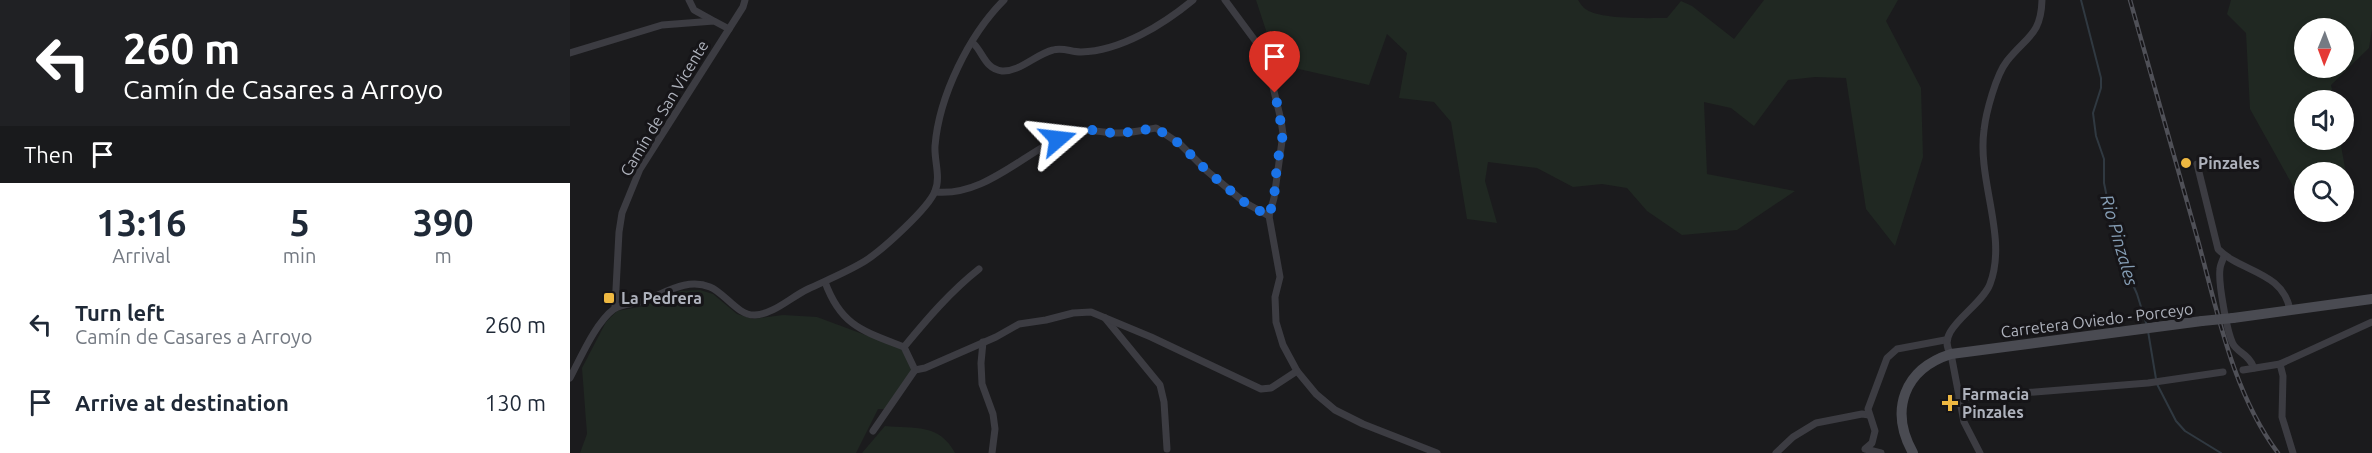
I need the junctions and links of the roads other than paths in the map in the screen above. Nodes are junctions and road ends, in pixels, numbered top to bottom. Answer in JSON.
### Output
{"nodes":[{"id":1,"x":689,"y":0,"type":"edge"},
{"id":2,"x":745,"y":0,"type":"edge"},
{"id":3,"x":1004,"y":0,"type":"edge"},
{"id":4,"x":1193,"y":0,"type":"edge"},
{"id":5,"x":1225,"y":0,"type":"edge"},
{"id":6,"x":2042,"y":0,"type":"edge"},
{"id":7,"x":714,"y":21,"type":"junction"},
{"id":8,"x":729,"y":29,"type":"junction"},
{"id":9,"x":973,"y":43,"type":"junction"},
{"id":10,"x":570,"y":53,"type":"edge"},
{"id":11,"x":2197,"y":164,"type":"dead end"},
{"id":12,"x":935,"y":192,"type":"junction"},
{"id":13,"x":1269,"y":216,"type":"junction"},
{"id":14,"x":2224,"y":256,"type":"junction"},
{"id":15,"x":979,"y":269,"type":"dead end"},
{"id":16,"x":825,"y":282,"type":"junction"},
{"id":17,"x":2372,"y":299,"type":"edge"},
{"id":18,"x":615,"y":308,"type":"junction"},
{"id":19,"x":2290,"y":310,"type":"junction"},
{"id":20,"x":1105,"y":317,"type":"junction"},
{"id":21,"x":2372,"y":322,"type":"edge"},
{"id":22,"x":1946,"y":340,"type":"junction"},
{"id":23,"x":982,"y":342,"type":"junction"},
{"id":24,"x":904,"y":347,"type":"junction"},
{"id":25,"x":1952,"y":354,"type":"junction"},
{"id":26,"x":2280,"y":364,"type":"junction"},
{"id":27,"x":2254,"y":368,"type":"junction"},
{"id":28,"x":915,"y":370,"type":"junction"},
{"id":29,"x":2243,"y":370,"type":"dead end"},
{"id":30,"x":1297,"y":371,"type":"junction"},
{"id":31,"x":2223,"y":372,"type":"dead end"},
{"id":32,"x":570,"y":378,"type":"edge"},
{"id":33,"x":1959,"y":398,"type":"junction"},
{"id":34,"x":1869,"y":415,"type":"junction"},
{"id":35,"x":873,"y":431,"type":"dead end"},
{"id":36,"x":1167,"y":449,"type":"dead end"},
{"id":37,"x":1862,"y":451,"type":"edge"},
{"id":38,"x":992,"y":453,"type":"edge"},
{"id":39,"x":1437,"y":453,"type":"edge"},
{"id":40,"x":1776,"y":453,"type":"edge"},
{"id":41,"x":1881,"y":453,"type":"edge"},
{"id":42,"x":1913,"y":453,"type":"edge"},
{"id":43,"x":1980,"y":453,"type":"edge"},
{"id":44,"x":2293,"y":453,"type":"edge"}],
"edges":[{"from":1,"to":7,"type":"street"},
{"from":2,"to":8,"type":"street","name":"Camín de San Vicente"},
{"from":3,"to":9,"type":"street"},
{"from":4,"to":9,"type":"street"},
{"from":5,"to":13,"type":"street"},
{"from":6,"to":22,"type":"street"},
{"from":7,"to":8,"type":"street"},
{"from":7,"to":10,"type":"street"},
{"from":8,"to":18,"type":"street","name":"Camín de San Vicente"},
{"from":9,"to":12,"type":"street"},
{"from":11,"to":14,"type":"street"},
{"from":12,"to":13,"type":"street"},
{"from":12,"to":16,"type":"street"},
{"from":13,"to":30,"type":"street"},
{"from":14,"to":19,"type":"street"},
{"from":14,"to":27,"type":"street"},
{"from":15,"to":24,"type":"street"},
{"from":16,"to":18,"type":"street"},
{"from":16,"to":24,"type":"street"},
{"from":17,"to":19,"type":"main road","name":"Carretera Oviedo - Porceyo"},
{"from":18,"to":32,"type":"street"},
{"from":19,"to":25,"type":"main road","name":"Carretera Oviedo - Porceyo","bridge":true},
{"from":20,"to":23,"type":"street"},
{"from":20,"to":30,"type":"street"},
{"from":20,"to":36,"type":"street"},
{"from":21,"to":26,"type":"street"},
{"from":22,"to":25,"type":"street"},
{"from":22,"to":34,"type":"street"},
{"from":23,"to":28,"type":"street"},
{"from":23,"to":38,"type":"street"},
{"from":24,"to":28,"type":"street"},
{"from":25,"to":33,"type":"street"},
{"from":25,"to":42,"type":"main road","name":"Carretera Oviedo - Porceyo"},
{"from":26,"to":27,"type":"street"},
{"from":26,"to":44,"type":"street"},
{"from":27,"to":29,"type":"street"},
{"from":28,"to":35,"type":"street"},
{"from":30,"to":39,"type":"street"},
{"from":31,"to":33,"type":"street"},
{"from":33,"to":43,"type":"street"},
{"from":34,"to":37,"type":"street"},
{"from":34,"to":40,"type":"street"},
{"from":37,"to":41,"type":"street"}]}
